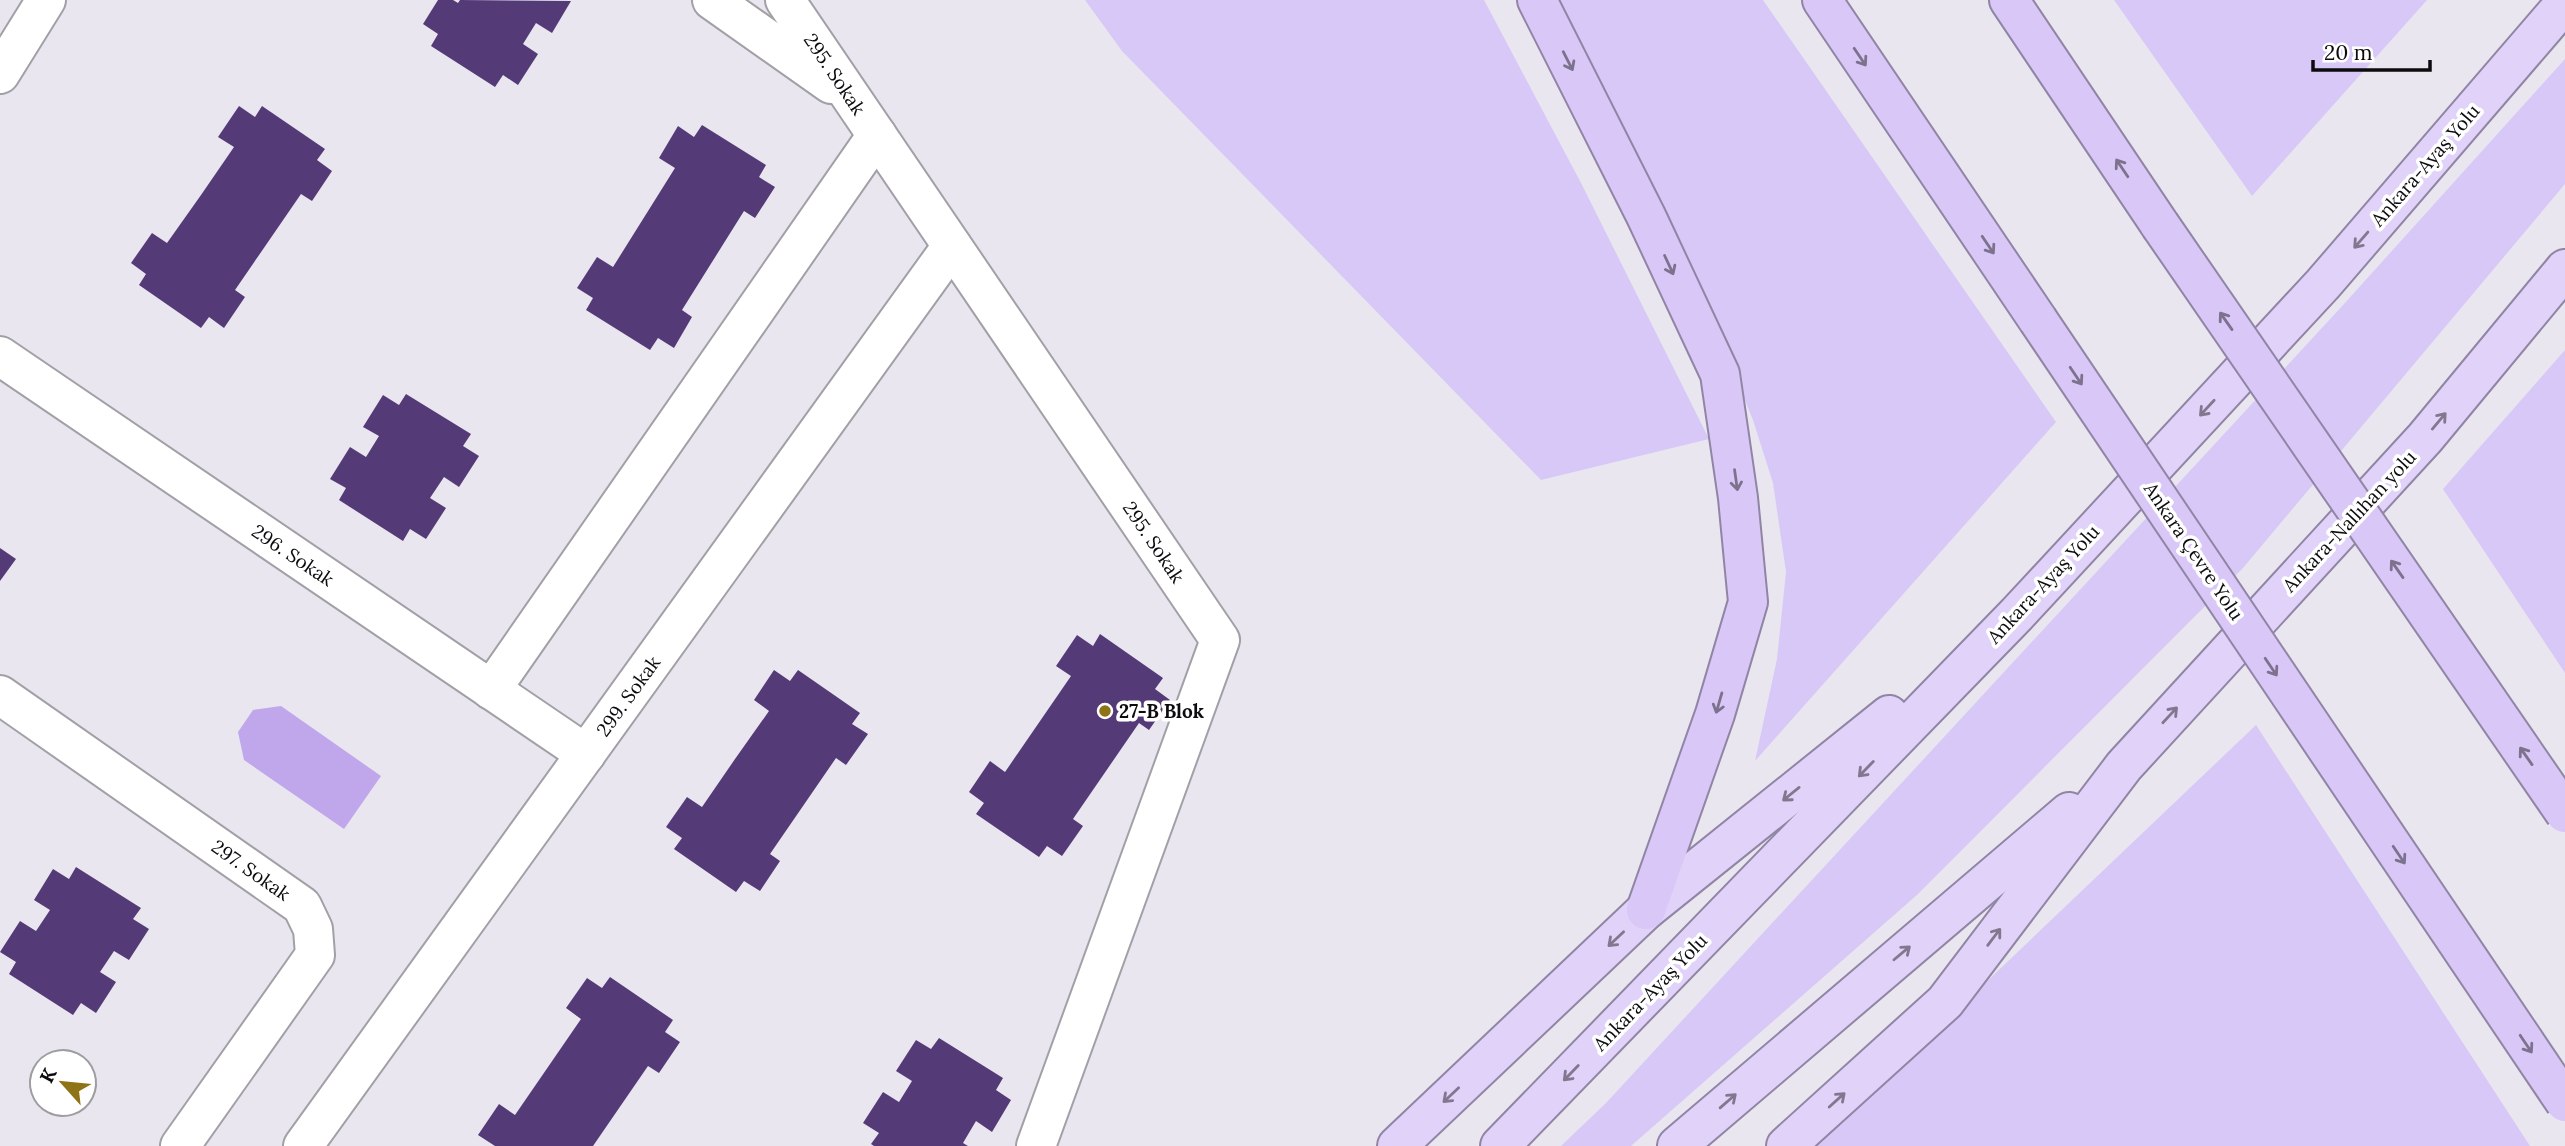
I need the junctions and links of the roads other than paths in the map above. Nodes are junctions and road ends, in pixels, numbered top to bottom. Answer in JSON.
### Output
{"nodes":[{"id":1,"x":46,"y":0,"type":"edge"},
{"id":2,"x":712,"y":0,"type":"edge"},
{"id":3,"x":785,"y":0,"type":"edge"},
{"id":4,"x":1537,"y":0,"type":"edge"},
{"id":5,"x":1822,"y":0,"type":"edge"},
{"id":6,"x":2009,"y":0,"type":"edge"},
{"id":7,"x":2565,"y":3,"type":"edge"},
{"id":8,"x":0,"y":74,"type":"edge"},
{"id":9,"x":852,"y":100,"type":"junction"},
{"id":10,"x":877,"y":135,"type":"junction"},
{"id":11,"x":952,"y":246,"type":"junction"},
{"id":12,"x":2565,"y":269,"type":"edge"},
{"id":13,"x":0,"y":356,"type":"edge"},
{"id":14,"x":2017,"y":614,"type":"junction"},
{"id":15,"x":491,"y":690,"type":"junction"},
{"id":16,"x":0,"y":695,"type":"edge"},
{"id":17,"x":586,"y":754,"type":"junction"},
{"id":18,"x":2124,"y":765,"type":"junction"},
{"id":19,"x":2565,"y":813,"type":"edge"},
{"id":20,"x":1646,"y":910,"type":"junction"},
{"id":21,"x":2565,"y":1102,"type":"edge"},
{"id":22,"x":180,"y":1146,"type":"edge"},
{"id":23,"x":303,"y":1146,"type":"edge"},
{"id":24,"x":1037,"y":1146,"type":"edge"},
{"id":25,"x":1397,"y":1146,"type":"edge"},
{"id":26,"x":1500,"y":1146,"type":"edge"},
{"id":27,"x":1677,"y":1146,"type":"edge"},
{"id":28,"x":1786,"y":1146,"type":"edge"}],
"edges":[{"from":1,"to":8,"type":"street"},
{"from":2,"to":9,"type":"street"},
{"from":3,"to":9,"type":"street","name":"295. Sokak"},
{"from":4,"to":20,"type":"highway","one_way":true},
{"from":5,"to":21,"type":"highway","name":"Ankara Çevre Yolu","one_way":true,"bridge":true},
{"from":19,"to":6,"type":"highway","one_way":true,"bridge":true},
{"from":7,"to":14,"type":"highway","name":"Ankara-Ayaş Yolu","one_way":true},
{"from":9,"to":10,"type":"street","name":"295. Sokak"},
{"from":10,"to":11,"type":"street","name":"295. Sokak"},
{"from":10,"to":15,"type":"street"},
{"from":11,"to":17,"type":"street","name":"299. Sokak"},
{"from":11,"to":24,"type":"street","name":"295. Sokak"},
{"from":18,"to":12,"type":"highway","name":"Ankara-Nallıhan yolu","one_way":true},
{"from":13,"to":15,"type":"street","name":"296. Sokak"},
{"from":14,"to":20,"type":"highway","one_way":true},
{"from":14,"to":26,"type":"highway","name":"Ankara-Ayaş Yolu","one_way":true},
{"from":15,"to":17,"type":"street","name":"296. Sokak"},
{"from":16,"to":22,"type":"street","name":"297. Sokak"},
{"from":17,"to":23,"type":"street","name":"299. Sokak"},
{"from":27,"to":18,"type":"highway","one_way":true},
{"from":28,"to":18,"type":"highway","one_way":true},
{"from":20,"to":25,"type":"highway","one_way":true}]}
